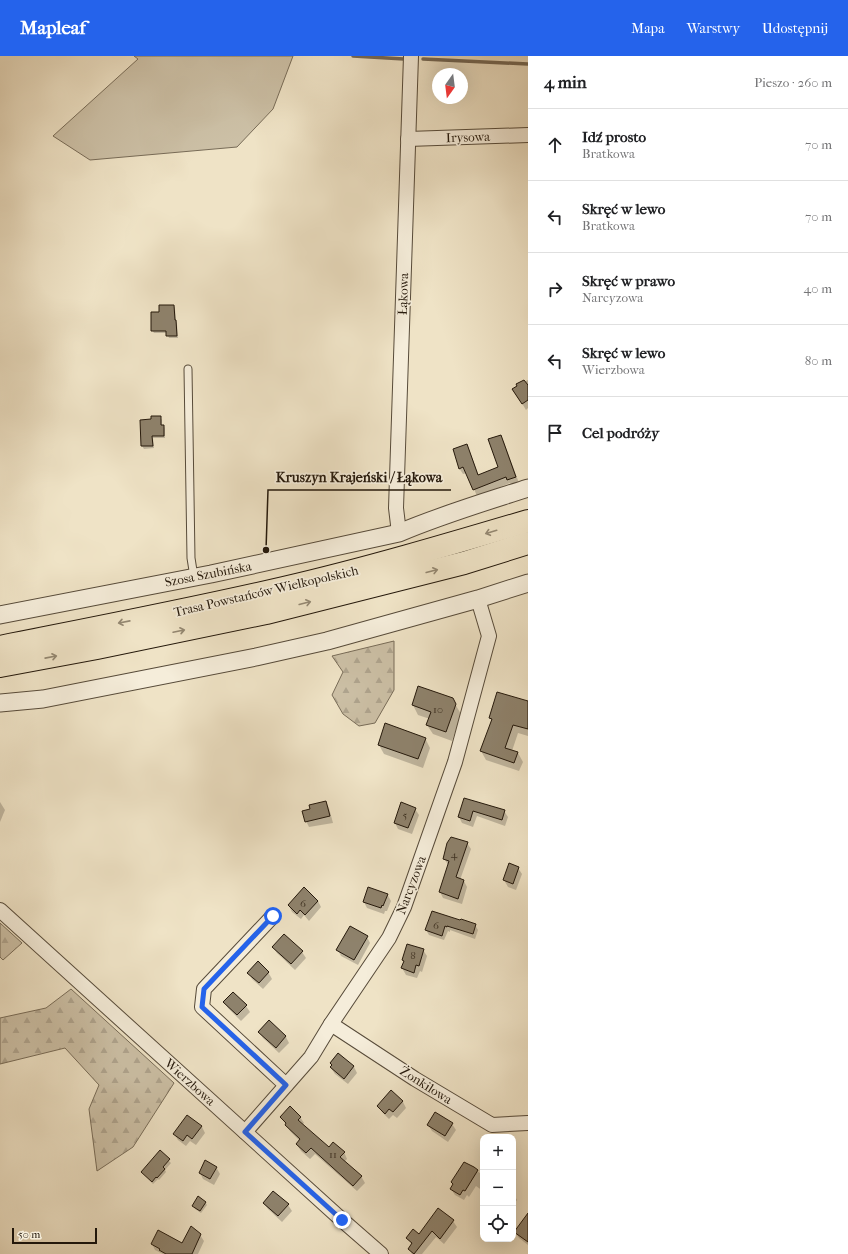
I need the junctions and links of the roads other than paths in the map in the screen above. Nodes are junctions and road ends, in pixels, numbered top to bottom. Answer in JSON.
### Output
{"nodes":[{"id":1,"x":411,"y":56,"type":"edge"},
{"id":2,"x":528,"y":135,"type":"edge"},
{"id":3,"x":408,"y":139,"type":"junction"},
{"id":4,"x":188,"y":369,"type":"dead end"},
{"id":5,"x":528,"y":488,"type":"edge"},
{"id":6,"x":528,"y":521,"type":"edge"},
{"id":7,"x":399,"y":533,"type":"junction"},
{"id":8,"x":528,"y":543,"type":"edge"},
{"id":9,"x":194,"y":577,"type":"junction"},
{"id":10,"x":528,"y":583,"type":"edge"},
{"id":11,"x":478,"y":599,"type":"junction"},
{"id":12,"x":0,"y":615,"type":"edge"},
{"id":13,"x":0,"y":647,"type":"edge"},
{"id":14,"x":0,"y":666,"type":"edge"},
{"id":15,"x":0,"y":703,"type":"edge"},
{"id":16,"x":0,"y":910,"type":"edge"},
{"id":17,"x":273,"y":916,"type":"dead end"},
{"id":18,"x":331,"y":1024,"type":"junction"},
{"id":19,"x":286,"y":1085,"type":"junction"},
{"id":20,"x":528,"y":1123,"type":"edge"},
{"id":21,"x":245,"y":1132,"type":"junction"},
{"id":22,"x":381,"y":1254,"type":"edge"}],
"edges":[{"from":1,"to":3,"type":"street","name":"Łąkowa"},
{"from":2,"to":3,"type":"street","name":"Irysowa"},
{"from":3,"to":7,"type":"street","name":"Łąkowa"},
{"from":4,"to":9,"type":"lane"},
{"from":5,"to":7,"type":"street","name":"Szosa Szubińska"},
{"from":6,"to":13,"type":"highway","name":"Trasa Powstańców Wielkopolskich","one_way":true},
{"from":7,"to":9,"type":"street","name":"Szosa Szubińska"},
{"from":14,"to":8,"type":"highway","name":"Trasa Powstańców Wielkopolskich","one_way":true},
{"from":9,"to":12,"type":"street","name":"Szosa Szubińska"},
{"from":10,"to":11,"type":"street"},
{"from":11,"to":15,"type":"street"},
{"from":11,"to":18,"type":"street","name":"Narcyzowa"},
{"from":16,"to":21,"type":"street","name":"Wierzbowa"},
{"from":17,"to":19,"type":"street"},
{"from":18,"to":19,"type":"street","name":"Narcyzowa"},
{"from":18,"to":20,"type":"street","name":"Żonkilowa"},
{"from":19,"to":21,"type":"street","name":"Narcyzowa"},
{"from":21,"to":22,"type":"street","name":"Wierzbowa"}]}
